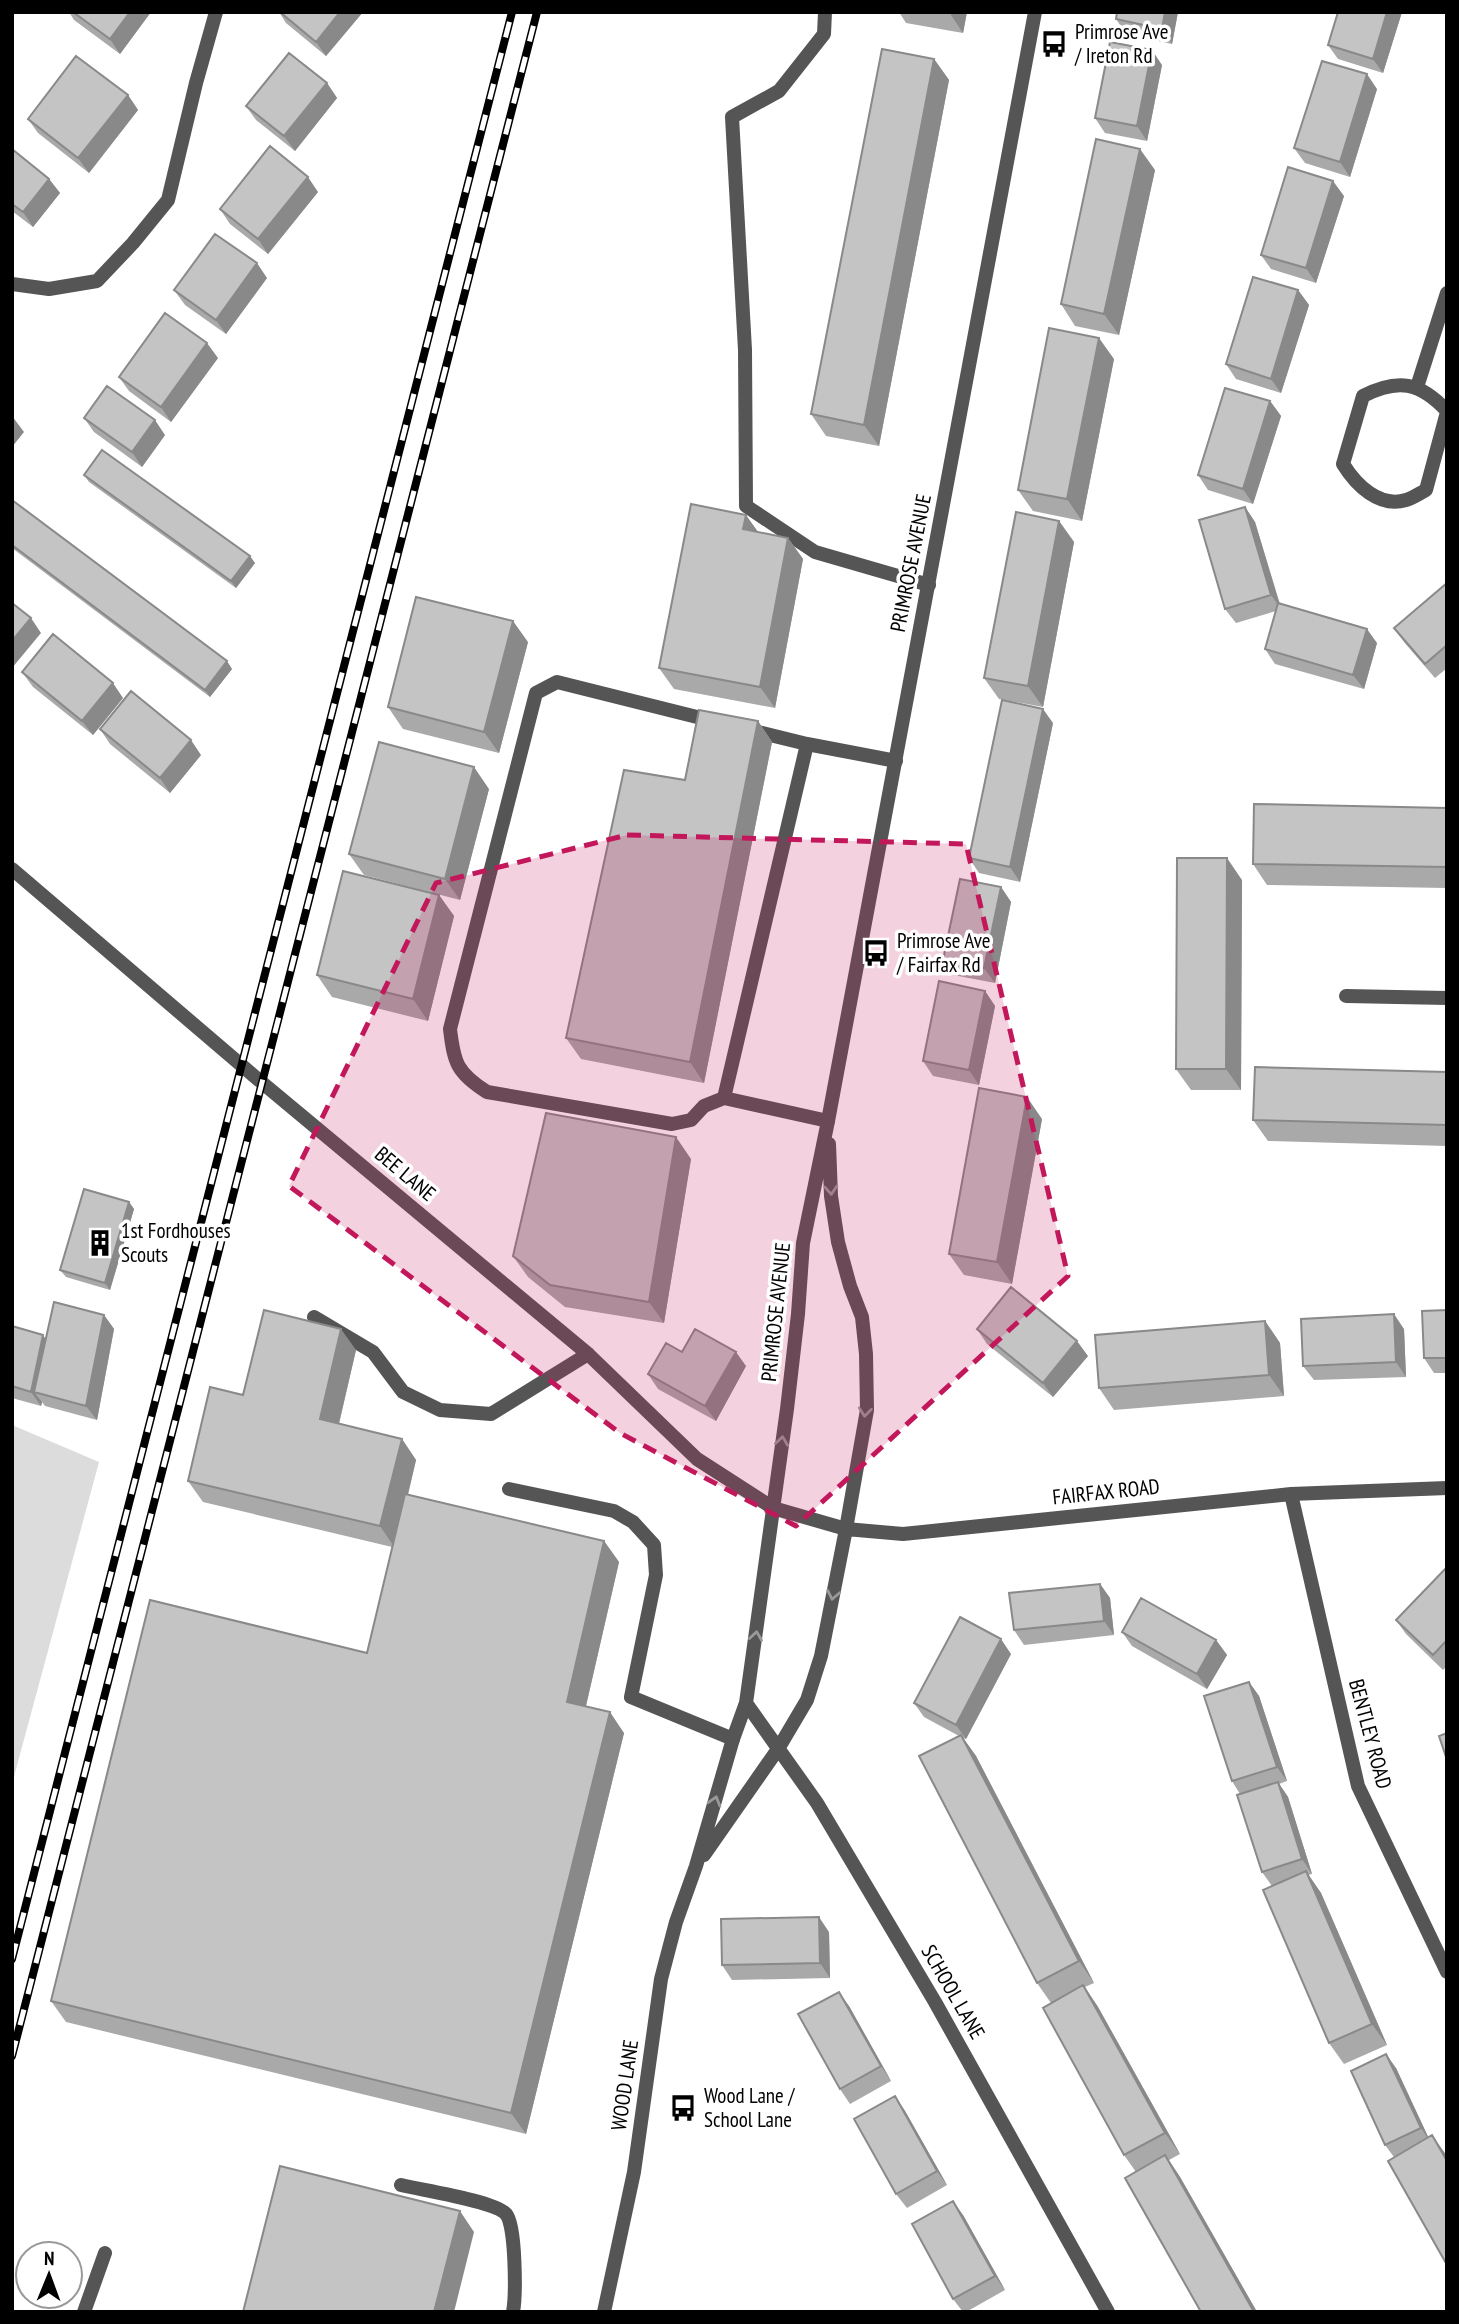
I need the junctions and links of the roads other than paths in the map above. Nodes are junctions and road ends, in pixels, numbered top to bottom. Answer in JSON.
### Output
{"nodes":[{"id":1,"x":216,"y":12,"type":"edge"},
{"id":2,"x":825,"y":12,"type":"edge"},
{"id":3,"x":1035,"y":12,"type":"edge"},
{"id":4,"x":12,"y":284,"type":"edge"},
{"id":5,"x":1447,"y":293,"type":"edge"},
{"id":6,"x":1417,"y":387,"type":"junction"},
{"id":7,"x":1447,"y":412,"type":"edge"},
{"id":8,"x":929,"y":585,"type":"junction"},
{"id":9,"x":807,"y":744,"type":"junction"},
{"id":10,"x":896,"y":761,"type":"junction"},
{"id":11,"x":12,"y":869,"type":"edge"},
{"id":12,"x":1346,"y":996,"type":"dead end"},
{"id":13,"x":1447,"y":998,"type":"edge"},
{"id":14,"x":724,"y":1098,"type":"junction"},
{"id":15,"x":828,"y":1122,"type":"junction"},
{"id":16,"x":314,"y":1317,"type":"dead end"},
{"id":17,"x":588,"y":1354,"type":"junction"},
{"id":18,"x":1447,"y":1488,"type":"edge"},
{"id":19,"x":509,"y":1489,"type":"dead end"},
{"id":20,"x":1291,"y":1494,"type":"junction"},
{"id":21,"x":773,"y":1508,"type":"junction"},
{"id":22,"x":846,"y":1528,"type":"junction"},
{"id":23,"x":746,"y":1703,"type":"junction"},
{"id":24,"x":733,"y":1739,"type":"junction"},
{"id":25,"x":778,"y":1749,"type":"junction"},
{"id":26,"x":696,"y":1866,"type":"junction"},
{"id":27,"x":1447,"y":1972,"type":"edge"},
{"id":28,"x":401,"y":2185,"type":"dead end"},
{"id":29,"x":105,"y":2253,"type":"dead end"},
{"id":30,"x":84,"y":2312,"type":"edge"},
{"id":31,"x":513,"y":2312,"type":"edge"},
{"id":32,"x":604,"y":2312,"type":"edge"},
{"id":33,"x":1108,"y":2312,"type":"edge"}],
"edges":[{"from":1,"to":4,"type":"street"},
{"from":2,"to":8,"type":"street"},
{"from":3,"to":8,"type":"street","name":"PRIMROSE AVENUE"},
{"from":5,"to":6,"type":"street"},
{"from":6,"to":7,"type":"street"},
{"from":6,"to":7,"type":"street"},
{"from":8,"to":10,"type":"street","name":"PRIMROSE AVENUE"},
{"from":9,"to":10,"type":"street"},
{"from":9,"to":14,"type":"street"},
{"from":9,"to":14,"type":"street"},
{"from":10,"to":15,"type":"street","name":"PRIMROSE AVENUE"},
{"from":11,"to":17,"type":"street","name":"BEE LANE"},
{"from":12,"to":13,"type":"street"},
{"from":14,"to":15,"type":"street"},
{"from":21,"to":15,"type":"street","name":"PRIMROSE AVENUE","one_way":true},
{"from":15,"to":22,"type":"street","name":"PRIMROSE AVENUE","one_way":true},
{"from":16,"to":17,"type":"street"},
{"from":17,"to":21,"type":"street","name":"BEE LANE"},
{"from":18,"to":20,"type":"street","name":"FAIRFAX ROAD"},
{"from":19,"to":24,"type":"street"},
{"from":20,"to":22,"type":"street","name":"FAIRFAX ROAD"},
{"from":20,"to":27,"type":"street","name":"BENTLEY ROAD"},
{"from":21,"to":22,"type":"street","name":"FAIRFAX ROAD"},
{"from":23,"to":21,"type":"street","name":"WOOD LANE","one_way":true},
{"from":22,"to":25,"type":"street","name":"WOOD LANE","one_way":true},
{"from":23,"to":24,"type":"street","name":"WOOD LANE"},
{"from":23,"to":25,"type":"street","name":"SCHOOL LANE"},
{"from":26,"to":24,"type":"street","name":"WOOD LANE","one_way":true},
{"from":25,"to":26,"type":"street","name":"WOOD LANE"},
{"from":25,"to":33,"type":"street","name":"SCHOOL LANE"},
{"from":26,"to":32,"type":"street","name":"WOOD LANE"},
{"from":28,"to":31,"type":"street"},
{"from":29,"to":30,"type":"street"}]}
